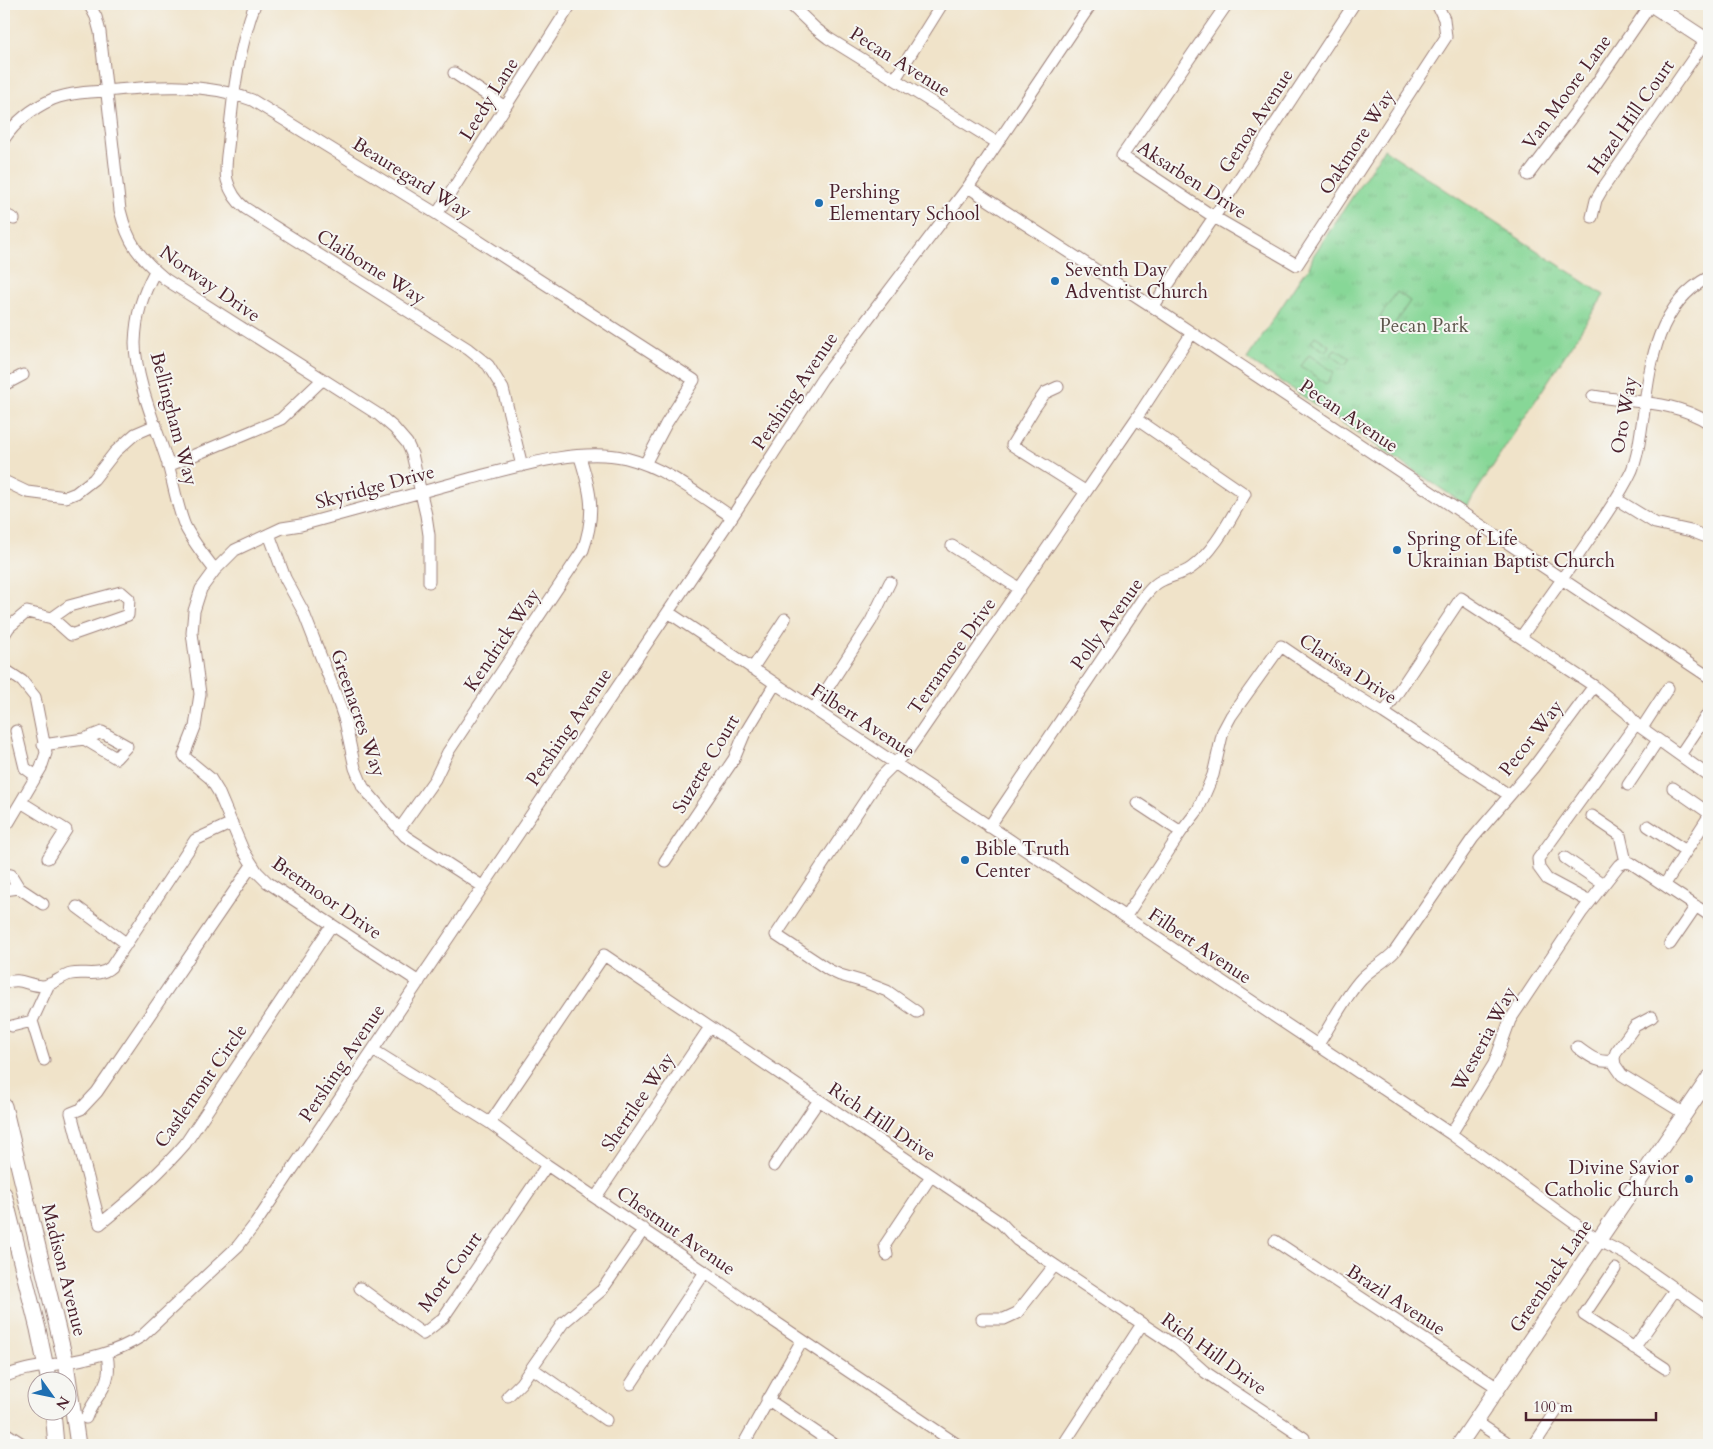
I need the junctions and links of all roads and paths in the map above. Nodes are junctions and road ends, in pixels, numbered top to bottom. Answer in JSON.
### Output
{"nodes":[{"id":1,"x":89,"y":4,"type":"edge"},
{"id":2,"x":254,"y":4,"type":"edge"},
{"id":3,"x":571,"y":4,"type":"edge"},
{"id":4,"x":790,"y":4,"type":"edge"},
{"id":5,"x":942,"y":4,"type":"edge"},
{"id":6,"x":1091,"y":4,"type":"edge"},
{"id":7,"x":1227,"y":4,"type":"edge"},
{"id":8,"x":1354,"y":4,"type":"edge"},
{"id":9,"x":1437,"y":4,"type":"edge"},
{"id":10,"x":1651,"y":4,"type":"edge"},
{"id":11,"x":1708,"y":41,"type":"edge"},
{"id":12,"x":454,"y":73,"type":"dead end"},
{"id":13,"x":895,"y":79,"type":"junction"},
{"id":14,"x":107,"y":90,"type":"junction"},
{"id":15,"x":232,"y":93,"type":"junction"},
{"id":16,"x":506,"y":107,"type":"junction"},
{"id":17,"x":4,"y":139,"type":"edge"},
{"id":18,"x":996,"y":142,"type":"junction"},
{"id":19,"x":1528,"y":175,"type":"dead end"},
{"id":20,"x":968,"y":187,"type":"junction"},
{"id":21,"x":437,"y":214,"type":"junction"},
{"id":22,"x":1214,"y":217,"type":"junction"},
{"id":23,"x":1592,"y":217,"type":"dead end"},
{"id":24,"x":1297,"y":265,"type":"joint"},
{"id":25,"x":155,"y":271,"type":"junction"},
{"id":26,"x":1709,"y":277,"type":"edge"},
{"id":27,"x":1153,"y":307,"type":"junction"},
{"id":28,"x":1192,"y":333,"type":"junction"},
{"id":29,"x":22,"y":375,"type":"dead end"},
{"id":30,"x":322,"y":380,"type":"junction"},
{"id":31,"x":4,"y":385,"type":"edge"},
{"id":32,"x":1058,"y":387,"type":"dead end"},
{"id":33,"x":1593,"y":396,"type":"dead end"},
{"id":34,"x":1645,"y":403,"type":"junction"},
{"id":35,"x":1136,"y":420,"type":"junction"},
{"id":36,"x":1709,"y":423,"type":"edge"},
{"id":37,"x":156,"y":425,"type":"junction"},
{"id":38,"x":580,"y":457,"type":"junction"},
{"id":39,"x":645,"y":464,"type":"junction"},
{"id":40,"x":168,"y":466,"type":"junction"},
{"id":41,"x":522,"y":466,"type":"junction"},
{"id":42,"x":4,"y":481,"type":"edge"},
{"id":43,"x":1085,"y":491,"type":"junction"},
{"id":44,"x":421,"y":492,"type":"junction"},
{"id":45,"x":1616,"y":499,"type":"junction"},
{"id":46,"x":732,"y":517,"type":"junction"},
{"id":47,"x":269,"y":534,"type":"junction"},
{"id":48,"x":1709,"y":538,"type":"edge"},
{"id":49,"x":952,"y":546,"type":"dead end"},
{"id":50,"x":215,"y":570,"type":"junction"},
{"id":51,"x":1563,"y":579,"type":"junction"},
{"id":52,"x":429,"y":582,"type":"dead end"},
{"id":53,"x":890,"y":582,"type":"dead end"},
{"id":54,"x":1020,"y":589,"type":"junction"},
{"id":55,"x":668,"y":612,"type":"junction"},
{"id":56,"x":52,"y":618,"type":"junction"},
{"id":57,"x":785,"y":619,"type":"dead end"},
{"id":58,"x":4,"y":635,"type":"edge"},
{"id":59,"x":1521,"y":637,"type":"junction"},
{"id":60,"x":4,"y":669,"type":"edge"},
{"id":61,"x":752,"y":669,"type":"junction"},
{"id":62,"x":1709,"y":677,"type":"edge"},
{"id":63,"x":775,"y":684,"type":"junction"},
{"id":64,"x":1594,"y":686,"type":"junction"},
{"id":65,"x":1668,"y":688,"type":"dead end"},
{"id":66,"x":814,"y":709,"type":"junction"},
{"id":67,"x":1384,"y":712,"type":"junction"},
{"id":68,"x":1707,"y":715,"type":"dead end"},
{"id":69,"x":1639,"y":726,"type":"junction"},
{"id":70,"x":16,"y":730,"type":"dead end"},
{"id":71,"x":84,"y":739,"type":"dead end"},
{"id":72,"x":1658,"y":740,"type":"junction"},
{"id":73,"x":43,"y":744,"type":"junction"},
{"id":74,"x":184,"y":755,"type":"joint"},
{"id":75,"x":1680,"y":755,"type":"junction"},
{"id":76,"x":895,"y":762,"type":"junction"},
{"id":77,"x":36,"y":776,"type":"junction"},
{"id":78,"x":1709,"y":776,"type":"edge"},
{"id":79,"x":1628,"y":785,"type":"dead end"},
{"id":80,"x":1673,"y":788,"type":"dead end"},
{"id":81,"x":1509,"y":795,"type":"junction"},
{"id":82,"x":21,"y":802,"type":"junction"},
{"id":83,"x":1137,"y":803,"type":"dead end"},
{"id":84,"x":1709,"y":814,"type":"edge"},
{"id":85,"x":1592,"y":816,"type":"dead end"},
{"id":86,"x":232,"y":822,"type":"junction"},
{"id":87,"x":1648,"y":826,"type":"dead end"},
{"id":88,"x":4,"y":827,"type":"edge"},
{"id":89,"x":989,"y":827,"type":"junction"},
{"id":90,"x":399,"y":830,"type":"junction"},
{"id":91,"x":1181,"y":832,"type":"junction"},
{"id":92,"x":1686,"y":851,"type":"junction"},
{"id":93,"x":48,"y":858,"type":"dead end"},
{"id":94,"x":1565,"y":858,"type":"dead end"},
{"id":95,"x":665,"y":861,"type":"dead end"},
{"id":96,"x":1626,"y":862,"type":"junction"},
{"id":97,"x":252,"y":865,"type":"junction"},
{"id":98,"x":4,"y":874,"type":"edge"},
{"id":99,"x":1603,"y":884,"type":"junction"},
{"id":100,"x":1665,"y":884,"type":"junction"},
{"id":101,"x":482,"y":886,"type":"junction"},
{"id":102,"x":18,"y":888,"type":"junction"},
{"id":103,"x":4,"y":890,"type":"edge"},
{"id":104,"x":1590,"y":902,"type":"junction"},
{"id":105,"x":43,"y":904,"type":"dead end"},
{"id":106,"x":1696,"y":906,"type":"junction"},
{"id":107,"x":77,"y":907,"type":"dead end"},
{"id":108,"x":1709,"y":915,"type":"edge"},
{"id":109,"x":1126,"y":916,"type":"junction"},
{"id":110,"x":331,"y":926,"type":"junction"},
{"id":111,"x":127,"y":944,"type":"junction"},
{"id":112,"x":1670,"y":944,"type":"dead end"},
{"id":113,"x":418,"y":982,"type":"junction"},
{"id":114,"x":4,"y":983,"type":"edge"},
{"id":115,"x":48,"y":984,"type":"junction"},
{"id":116,"x":917,"y":1012,"type":"dead end"},
{"id":117,"x":1652,"y":1017,"type":"dead end"},
{"id":118,"x":32,"y":1021,"type":"junction"},
{"id":119,"x":12,"y":1026,"type":"dead end"},
{"id":120,"x":710,"y":1027,"type":"junction"},
{"id":121,"x":1317,"y":1046,"type":"junction"},
{"id":122,"x":1577,"y":1047,"type":"dead end"},
{"id":123,"x":372,"y":1050,"type":"junction"},
{"id":124,"x":44,"y":1060,"type":"dead end"},
{"id":125,"x":1614,"y":1060,"type":"junction"},
{"id":126,"x":1709,"y":1078,"type":"edge"},
{"id":127,"x":819,"y":1100,"type":"junction"},
{"id":128,"x":4,"y":1106,"type":"edge"},
{"id":129,"x":1685,"y":1114,"type":"junction"},
{"id":130,"x":490,"y":1123,"type":"junction"},
{"id":131,"x":1451,"y":1134,"type":"junction"},
{"id":132,"x":547,"y":1165,"type":"junction"},
{"id":133,"x":774,"y":1166,"type":"dead end"},
{"id":134,"x":932,"y":1176,"type":"junction"},
{"id":135,"x":4,"y":1194,"type":"edge"},
{"id":136,"x":596,"y":1197,"type":"junction"},
{"id":137,"x":644,"y":1229,"type":"junction"},
{"id":138,"x":9,"y":1238,"type":"edge"},
{"id":139,"x":1275,"y":1241,"type":"dead end"},
{"id":140,"x":1599,"y":1241,"type":"junction"},
{"id":141,"x":887,"y":1255,"type":"dead end"},
{"id":142,"x":1054,"y":1266,"type":"junction"},
{"id":143,"x":1615,"y":1269,"type":"dead end"},
{"id":144,"x":706,"y":1272,"type":"junction"},
{"id":145,"x":360,"y":1288,"type":"dead end"},
{"id":146,"x":1676,"y":1290,"type":"junction"},
{"id":147,"x":1709,"y":1313,"type":"edge"},
{"id":148,"x":982,"y":1319,"type":"dead end"},
{"id":149,"x":1142,"y":1324,"type":"junction"},
{"id":150,"x":802,"y":1340,"type":"junction"},
{"id":151,"x":1634,"y":1348,"type":"junction"},
{"id":152,"x":107,"y":1354,"type":"junction"},
{"id":153,"x":66,"y":1363,"type":"junction"},
{"id":154,"x":46,"y":1366,"type":"junction"},
{"id":155,"x":532,"y":1368,"type":"junction"},
{"id":156,"x":1665,"y":1368,"type":"dead end"},
{"id":157,"x":47,"y":1372,"type":"edge"},
{"id":158,"x":4,"y":1377,"type":"edge"},
{"id":159,"x":631,"y":1384,"type":"dead end"},
{"id":160,"x":1498,"y":1388,"type":"junction"},
{"id":161,"x":508,"y":1396,"type":"dead end"},
{"id":162,"x":767,"y":1400,"type":"junction"},
{"id":163,"x":1558,"y":1410,"type":"dead end"},
{"id":164,"x":86,"y":1418,"type":"dead end"},
{"id":165,"x":606,"y":1420,"type":"dead end"},
{"id":166,"x":54,"y":1422,"type":"edge"},
{"id":167,"x":1473,"y":1425,"type":"junction"},
{"id":168,"x":4,"y":1432,"type":"edge"},
{"id":169,"x":1304,"y":1438,"type":"dead end"},
{"id":170,"x":24,"y":1445,"type":"edge"},
{"id":171,"x":56,"y":1445,"type":"edge"},
{"id":172,"x":78,"y":1445,"type":"edge"},
{"id":173,"x":743,"y":1445,"type":"edge"},
{"id":174,"x":835,"y":1445,"type":"edge"},
{"id":175,"x":958,"y":1445,"type":"edge"},
{"id":176,"x":1063,"y":1445,"type":"edge"},
{"id":177,"x":1459,"y":1445,"type":"edge"},
{"id":178,"x":1497,"y":1445,"type":"edge"},
{"id":179,"x":1508,"y":1445,"type":"edge"},
{"id":180,"x":1534,"y":1445,"type":"edge"}],
"edges":[{"from":1,"to":14,"type":"street","name":"Norway Drive"},
{"from":2,"to":15,"type":"street","name":"Claiborne Way"},
{"from":3,"to":16,"type":"street","name":"Leedy Lane"},
{"from":4,"to":13,"type":"street","name":"Pecan Avenue"},
{"from":5,"to":13,"type":"street"},
{"from":6,"to":18,"type":"street","name":"Pershing Avenue"},
{"from":7,"to":22,"type":"street","name":"Aksarben Drive"},
{"from":8,"to":22,"type":"street","name":"Genoa Avenue"},
{"from":9,"to":24,"type":"street","name":"Oakmore Way"},
{"from":10,"to":11,"type":"main road"},
{"from":10,"to":19,"type":"street","name":"Van Moore Lane"},
{"from":11,"to":23,"type":"street","name":"Hazel Hill Court"},
{"from":12,"to":16,"type":"street"},
{"from":13,"to":18,"type":"street","name":"Pecan Avenue"},
{"from":14,"to":15,"type":"street","name":"Beauregard Way"},
{"from":14,"to":17,"type":"street","name":"Beauregard Way"},
{"from":14,"to":25,"type":"street","name":"Norway Drive"},
{"from":15,"to":21,"type":"street","name":"Beauregard Way"},
{"from":15,"to":41,"type":"street","name":"Claiborne Way"},
{"from":16,"to":21,"type":"street","name":"Leedy Lane"},
{"from":18,"to":20,"type":"street","name":"Pershing Avenue"},
{"from":20,"to":27,"type":"street","name":"Pecan Avenue"},
{"from":20,"to":46,"type":"street","name":"Pershing Avenue"},
{"from":21,"to":39,"type":"street","name":"Beauregard Way"},
{"from":22,"to":24,"type":"street","name":"Aksarben Drive"},
{"from":22,"to":27,"type":"street","name":"Genoa Avenue"},
{"from":25,"to":30,"type":"street","name":"Norway Drive"},
{"from":25,"to":37,"type":"street","name":"Bellingham Way"},
{"from":26,"to":34,"type":"street","name":"Oro Way"},
{"from":27,"to":28,"type":"street","name":"Pecan Avenue"},
{"from":28,"to":35,"type":"street","name":"Terramore Drive"},
{"from":28,"to":51,"type":"street","name":"Pecan Avenue"},
{"from":29,"to":31,"type":"street"},
{"from":30,"to":40,"type":"street"},
{"from":30,"to":44,"type":"street","name":"Norway Drive"},
{"from":32,"to":43,"type":"street"},
{"from":33,"to":34,"type":"street"},
{"from":34,"to":36,"type":"street"},
{"from":34,"to":45,"type":"street","name":"Oro Way"},
{"from":35,"to":43,"type":"street","name":"Terramore Drive"},
{"from":35,"to":89,"type":"street","name":"Polly Avenue"},
{"from":37,"to":40,"type":"street","name":"Bellingham Way"},
{"from":37,"to":42,"type":"street"},
{"from":38,"to":39,"type":"street","name":"Skyridge Drive"},
{"from":38,"to":41,"type":"street","name":"Skyridge Drive"},
{"from":38,"to":90,"type":"street","name":"Kendrick Way"},
{"from":39,"to":46,"type":"street","name":"Skyridge Drive"},
{"from":40,"to":50,"type":"street","name":"Bellingham Way"},
{"from":41,"to":44,"type":"street","name":"Skyridge Drive"},
{"from":43,"to":54,"type":"street","name":"Terramore Drive"},
{"from":44,"to":47,"type":"street","name":"Skyridge Drive"},
{"from":44,"to":52,"type":"street","name":"Norway Drive"},
{"from":45,"to":48,"type":"street"},
{"from":45,"to":51,"type":"street","name":"Oro Way"},
{"from":46,"to":55,"type":"street","name":"Pershing Avenue"},
{"from":47,"to":50,"type":"street","name":"Skyridge Drive"},
{"from":47,"to":90,"type":"street","name":"Greenacres Way"},
{"from":49,"to":54,"type":"street"},
{"from":50,"to":74,"type":"street","name":"Skyridge Drive"},
{"from":51,"to":59,"type":"street","name":"Oro Way"},
{"from":51,"to":62,"type":"street","name":"Pecan Avenue"},
{"from":53,"to":66,"type":"street"},
{"from":54,"to":76,"type":"street","name":"Terramore Drive"},
{"from":55,"to":61,"type":"street","name":"Filbert Avenue"},
{"from":55,"to":101,"type":"street","name":"Pershing Avenue"},
{"from":56,"to":56,"type":"street"},
{"from":56,"to":58,"type":"street"},
{"from":57,"to":61,"type":"street"},
{"from":59,"to":64,"type":"street"},
{"from":59,"to":67,"type":"street"},
{"from":60,"to":73,"type":"street"},
{"from":61,"to":63,"type":"street","name":"Filbert Avenue"},
{"from":63,"to":66,"type":"street","name":"Filbert Avenue"},
{"from":63,"to":95,"type":"street","name":"Suzette Court"},
{"from":64,"to":69,"type":"street"},
{"from":64,"to":81,"type":"street","name":"Pecor Way"},
{"from":65,"to":69,"type":"street"},
{"from":66,"to":76,"type":"street","name":"Filbert Avenue"},
{"from":67,"to":81,"type":"street","name":"Clarissa Drive"},
{"from":67,"to":91,"type":"street","name":"Clarissa Drive"},
{"from":68,"to":75,"type":"street"},
{"from":69,"to":72,"type":"street"},
{"from":69,"to":104,"type":"street"},
{"from":70,"to":77,"type":"street"},
{"from":71,"to":73,"type":"street"},
{"from":72,"to":75,"type":"street"},
{"from":72,"to":79,"type":"street"},
{"from":73,"to":77,"type":"street"},
{"from":74,"to":86,"type":"street","name":"Bretmoor Drive"},
{"from":75,"to":78,"type":"street"},
{"from":76,"to":89,"type":"street","name":"Filbert Avenue"},
{"from":76,"to":116,"type":"street","name":"Terramore Drive"},
{"from":77,"to":82,"type":"street"},
{"from":80,"to":84,"type":"street"},
{"from":81,"to":121,"type":"street","name":"Pecor Way"},
{"from":82,"to":88,"type":"street"},
{"from":82,"to":93,"type":"street"},
{"from":83,"to":91,"type":"street"},
{"from":84,"to":92,"type":"street"},
{"from":85,"to":96,"type":"street"},
{"from":86,"to":97,"type":"street","name":"Bretmoor Drive"},
{"from":86,"to":111,"type":"street"},
{"from":87,"to":92,"type":"street"},
{"from":89,"to":109,"type":"street","name":"Filbert Avenue"},
{"from":90,"to":101,"type":"street","name":"Greenacres Way"},
{"from":91,"to":109,"type":"street","name":"Clarissa Drive"},
{"from":92,"to":100,"type":"street"},
{"from":94,"to":99,"type":"street"},
{"from":96,"to":99,"type":"street","name":"Westeria Way"},
{"from":96,"to":100,"type":"street"},
{"from":97,"to":110,"type":"street","name":"Bretmoor Drive"},
{"from":97,"to":110,"type":"street","name":"Castlemont Circle"},
{"from":98,"to":102,"type":"street"},
{"from":99,"to":104,"type":"street","name":"Westeria Way"},
{"from":100,"to":106,"type":"street"},
{"from":101,"to":113,"type":"street","name":"Pershing Avenue"},
{"from":102,"to":103,"type":"street"},
{"from":102,"to":105,"type":"street"},
{"from":104,"to":131,"type":"street","name":"Westeria Way"},
{"from":106,"to":108,"type":"street"},
{"from":106,"to":112,"type":"street"},
{"from":107,"to":111,"type":"street"},
{"from":109,"to":121,"type":"street","name":"Filbert Avenue"},
{"from":110,"to":113,"type":"street","name":"Bretmoor Drive"},
{"from":111,"to":115,"type":"street"},
{"from":113,"to":123,"type":"street","name":"Pershing Avenue"},
{"from":114,"to":115,"type":"street"},
{"from":115,"to":118,"type":"street"},
{"from":117,"to":125,"type":"street"},
{"from":118,"to":119,"type":"street"},
{"from":118,"to":124,"type":"street"},
{"from":120,"to":127,"type":"street","name":"Rich Hill Drive"},
{"from":120,"to":130,"type":"street","name":"Rich Hill Drive"},
{"from":120,"to":136,"type":"street","name":"Sherrilee Way"},
{"from":121,"to":131,"type":"street","name":"Filbert Avenue"},
{"from":122,"to":125,"type":"street"},
{"from":123,"to":130,"type":"street","name":"Chestnut Avenue"},
{"from":123,"to":152,"type":"street","name":"Pershing Avenue"},
{"from":125,"to":129,"type":"street"},
{"from":126,"to":129,"type":"main road","name":"Greenback Lane"},
{"from":127,"to":133,"type":"street"},
{"from":127,"to":134,"type":"street","name":"Rich Hill Drive"},
{"from":128,"to":153,"type":"main road","name":"Madison Avenue"},
{"from":129,"to":140,"type":"main road","name":"Greenback Lane"},
{"from":130,"to":132,"type":"street","name":"Chestnut Avenue"},
{"from":131,"to":140,"type":"street","name":"Filbert Avenue"},
{"from":132,"to":136,"type":"street","name":"Chestnut Avenue"},
{"from":132,"to":145,"type":"street","name":"Mott Court"},
{"from":134,"to":141,"type":"street"},
{"from":134,"to":142,"type":"street","name":"Rich Hill Drive"},
{"from":135,"to":138,"type":"main road"},
{"from":136,"to":137,"type":"street","name":"Chestnut Avenue"},
{"from":137,"to":144,"type":"street","name":"Chestnut Avenue"},
{"from":137,"to":155,"type":"street"},
{"from":138,"to":154,"type":"main road"},
{"from":139,"to":160,"type":"street","name":"Brazil Avenue"},
{"from":140,"to":146,"type":"street","name":"Filbert Avenue"},
{"from":140,"to":160,"type":"main road","name":"Greenback Lane"},
{"from":142,"to":148,"type":"street"},
{"from":142,"to":149,"type":"street","name":"Rich Hill Drive"},
{"from":143,"to":151,"type":"street"},
{"from":144,"to":150,"type":"street","name":"Chestnut Avenue"},
{"from":144,"to":159,"type":"street"},
{"from":146,"to":147,"type":"street","name":"Filbert Avenue"},
{"from":146,"to":151,"type":"street"},
{"from":149,"to":169,"type":"street","name":"Rich Hill Drive"},
{"from":149,"to":176,"type":"street"},
{"from":150,"to":162,"type":"street"},
{"from":150,"to":175,"type":"street","name":"Chestnut Avenue"},
{"from":151,"to":156,"type":"street"},
{"from":152,"to":153,"type":"street","name":"Pershing Avenue"},
{"from":152,"to":164,"type":"street"},
{"from":153,"to":154,"type":"street","name":"Pershing Avenue"},
{"from":153,"to":172,"type":"main road","name":"Madison Avenue"},
{"from":154,"to":157,"type":"main road"},
{"from":154,"to":158,"type":"street","name":"Pershing Avenue"},
{"from":155,"to":161,"type":"street"},
{"from":155,"to":165,"type":"street"},
{"from":160,"to":167,"type":"main road","name":"Greenback Lane"},
{"from":162,"to":173,"type":"street"},
{"from":162,"to":174,"type":"street"},
{"from":163,"to":180,"type":"street"},
{"from":166,"to":171,"type":"main road"},
{"from":167,"to":177,"type":"main road","name":"Greenback Lane"},
{"from":167,"to":178,"type":"street"},
{"from":167,"to":179,"type":"street"},
{"from":168,"to":170,"type":"street"}]}
